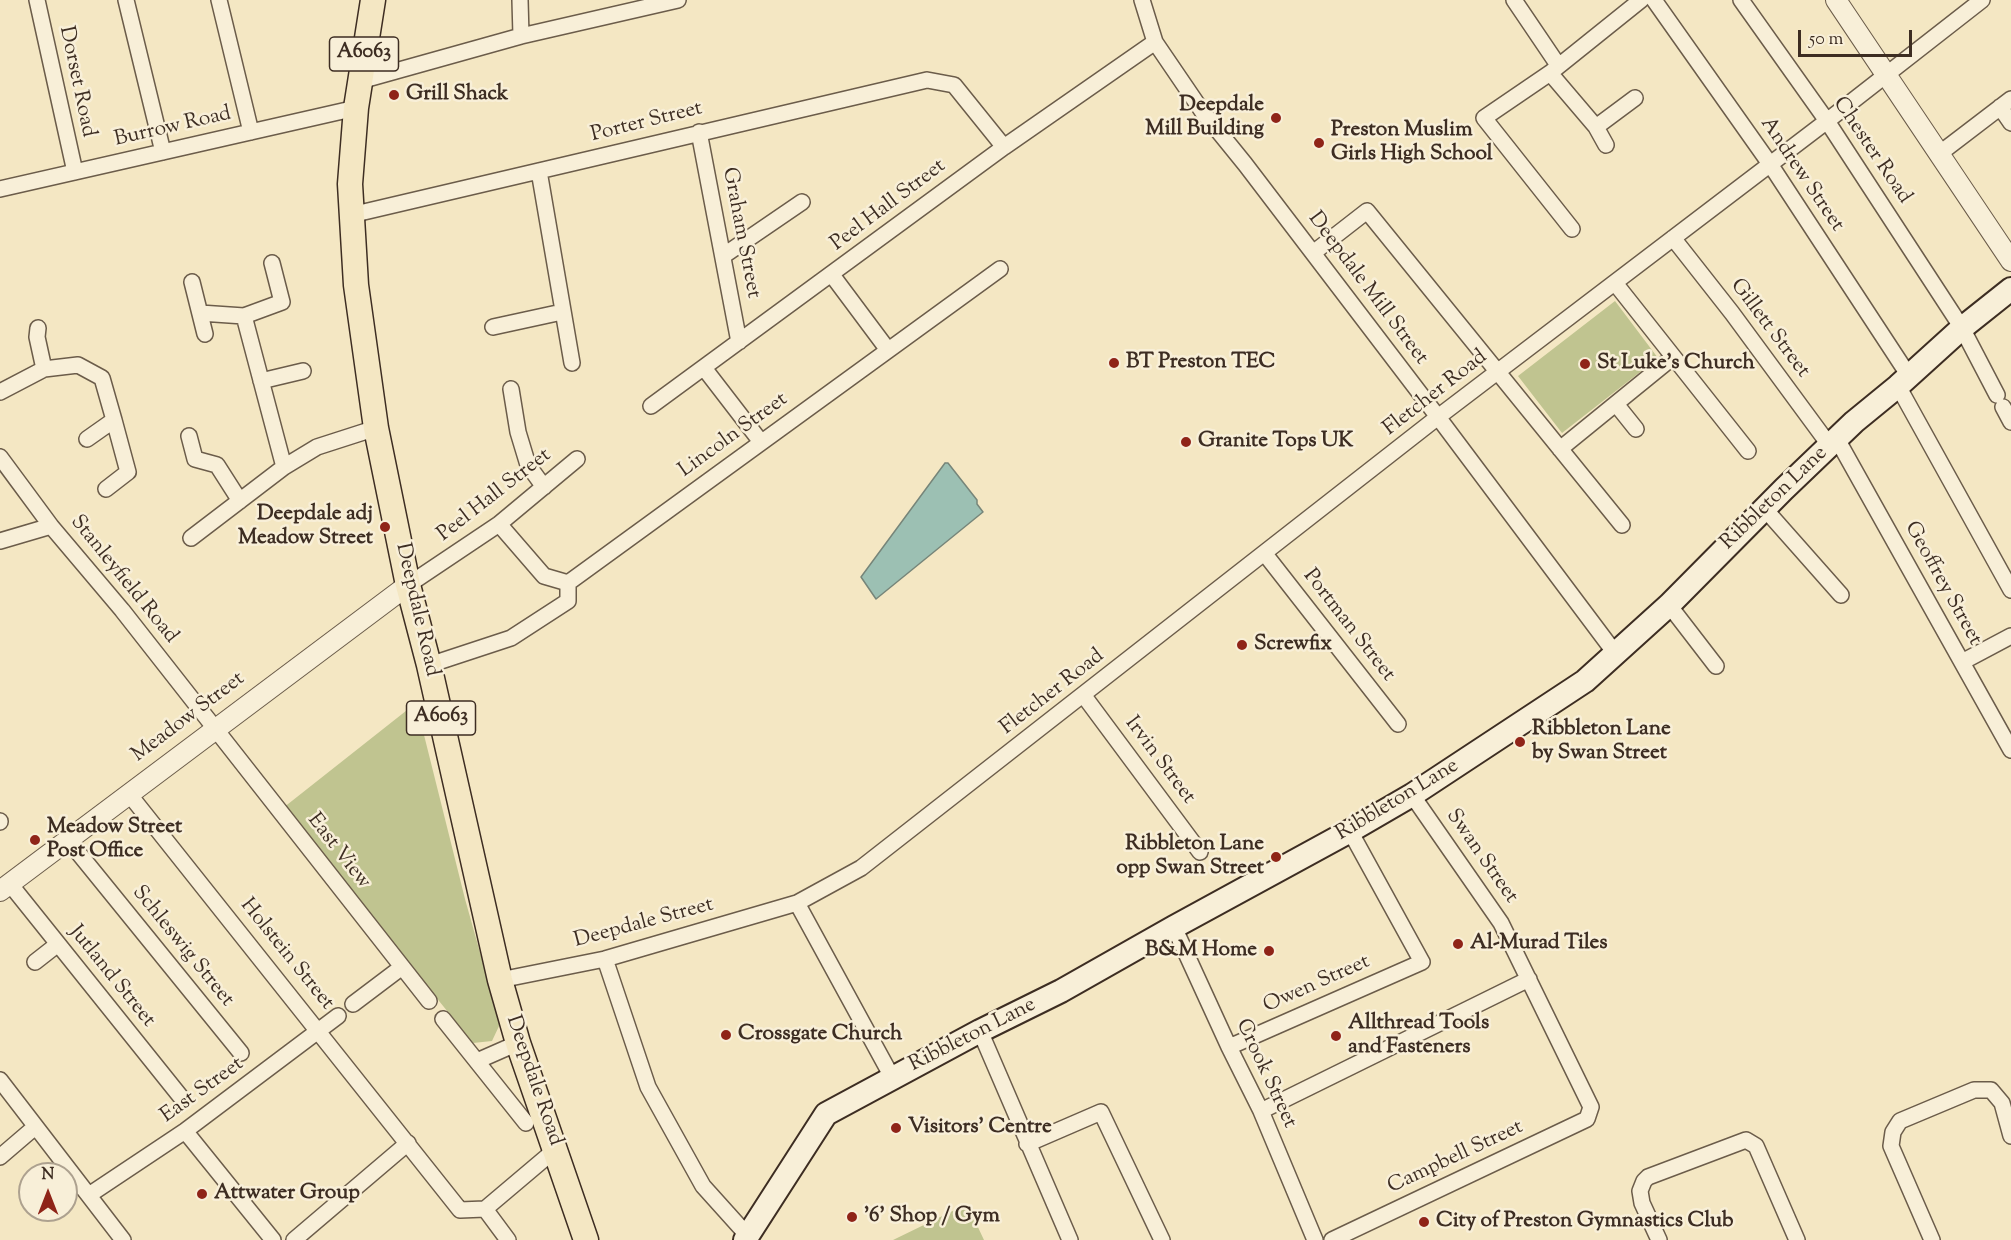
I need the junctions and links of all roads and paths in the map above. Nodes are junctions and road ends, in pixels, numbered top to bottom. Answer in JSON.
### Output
{"nodes":[{"id":1,"x":37,"y":0,"type":"edge"},
{"id":2,"x":126,"y":0,"type":"edge"},
{"id":3,"x":219,"y":0,"type":"edge"},
{"id":4,"x":373,"y":0,"type":"edge"},
{"id":5,"x":520,"y":0,"type":"edge"},
{"id":6,"x":678,"y":0,"type":"edge"},
{"id":7,"x":1142,"y":0,"type":"edge"},
{"id":8,"x":1514,"y":0,"type":"edge"},
{"id":9,"x":1641,"y":0,"type":"edge"},
{"id":10,"x":1654,"y":0,"type":"edge"},
{"id":11,"x":1741,"y":0,"type":"edge"},
{"id":12,"x":1836,"y":0,"type":"edge"},
{"id":13,"x":1982,"y":0,"type":"edge"},
{"id":14,"x":614,"y":7,"type":"edge"},
{"id":15,"x":521,"y":36,"type":"junction"},
{"id":16,"x":1155,"y":42,"type":"junction"},
{"id":17,"x":1554,"y":69,"type":"junction"},
{"id":18,"x":1886,"y":76,"type":"junction"},
{"id":19,"x":360,"y":81,"type":"junction"},
{"id":20,"x":1635,"y":98,"type":"dead end"},
{"id":21,"x":2005,"y":103,"type":"edge"},
{"id":22,"x":356,"y":114,"type":"junction"},
{"id":23,"x":1827,"y":122,"type":"junction"},
{"id":24,"x":2011,"y":123,"type":"edge"},
{"id":25,"x":1596,"y":127,"type":"junction"},
{"id":26,"x":251,"y":132,"type":"junction"},
{"id":27,"x":699,"y":132,"type":"junction"},
{"id":28,"x":1606,"y":145,"type":"dead end"},
{"id":29,"x":1004,"y":147,"type":"junction"},
{"id":30,"x":163,"y":152,"type":"junction"},
{"id":31,"x":1940,"y":154,"type":"junction"},
{"id":32,"x":1770,"y":164,"type":"junction"},
{"id":33,"x":539,"y":171,"type":"junction"},
{"id":34,"x":75,"y":172,"type":"junction"},
{"id":35,"x":0,"y":189,"type":"edge"},
{"id":36,"x":802,"y":202,"type":"dead end"},
{"id":37,"x":351,"y":216,"type":"junction"},
{"id":38,"x":1572,"y":229,"type":"dead end"},
{"id":39,"x":1673,"y":238,"type":"junction"},
{"id":40,"x":1313,"y":253,"type":"junction"},
{"id":41,"x":723,"y":256,"type":"junction"},
{"id":42,"x":2011,"y":261,"type":"edge"},
{"id":43,"x":272,"y":263,"type":"dead end"},
{"id":44,"x":1000,"y":269,"type":"dead end"},
{"id":45,"x":832,"y":275,"type":"junction"},
{"id":46,"x":192,"y":282,"type":"dead end"},
{"id":47,"x":1615,"y":283,"type":"junction"},
{"id":48,"x":2011,"y":289,"type":"edge"},
{"id":49,"x":562,"y":312,"type":"junction"},
{"id":50,"x":200,"y":313,"type":"junction"},
{"id":51,"x":244,"y":316,"type":"junction"},
{"id":52,"x":493,"y":327,"type":"dead end"},
{"id":53,"x":38,"y":328,"type":"dead end"},
{"id":54,"x":1962,"y":328,"type":"junction"},
{"id":55,"x":206,"y":334,"type":"dead end"},
{"id":56,"x":739,"y":342,"type":"junction"},
{"id":57,"x":888,"y":350,"type":"junction"},
{"id":58,"x":1667,"y":362,"type":"dead end"},
{"id":59,"x":572,"y":363,"type":"dead end"},
{"id":60,"x":704,"y":368,"type":"junction"},
{"id":61,"x":44,"y":369,"type":"junction"},
{"id":62,"x":303,"y":370,"type":"dead end"},
{"id":63,"x":1498,"y":372,"type":"junction"},
{"id":64,"x":261,"y":381,"type":"junction"},
{"id":65,"x":1904,"y":381,"type":"junction"},
{"id":66,"x":511,"y":389,"type":"dead end"},
{"id":67,"x":0,"y":392,"type":"edge"},
{"id":68,"x":1616,"y":404,"type":"junction"},
{"id":69,"x":651,"y":406,"type":"dead end"},
{"id":70,"x":1438,"y":417,"type":"junction"},
{"id":71,"x":114,"y":420,"type":"junction"},
{"id":72,"x":2011,"y":422,"type":"edge"},
{"id":73,"x":376,"y":429,"type":"junction"},
{"id":74,"x":1636,"y":429,"type":"dead end"},
{"id":75,"x":189,"y":436,"type":"dead end"},
{"id":76,"x":87,"y":439,"type":"dead end"},
{"id":77,"x":761,"y":442,"type":"junction"},
{"id":78,"x":1833,"y":442,"type":"junction"},
{"id":79,"x":1560,"y":449,"type":"junction"},
{"id":80,"x":1748,"y":451,"type":"dead end"},
{"id":81,"x":0,"y":457,"type":"edge"},
{"id":82,"x":577,"y":459,"type":"dead end"},
{"id":83,"x":284,"y":467,"type":"junction"},
{"id":84,"x":544,"y":487,"type":"junction"},
{"id":85,"x":106,"y":489,"type":"dead end"},
{"id":86,"x":246,"y":497,"type":"junction"},
{"id":87,"x":1764,"y":508,"type":"junction"},
{"id":88,"x":499,"y":524,"type":"junction"},
{"id":89,"x":1622,"y":525,"type":"dead end"},
{"id":90,"x":51,"y":526,"type":"junction"},
{"id":91,"x":191,"y":538,"type":"dead end"},
{"id":92,"x":0,"y":541,"type":"edge"},
{"id":93,"x":1265,"y":554,"type":"junction"},
{"id":94,"x":568,"y":583,"type":"junction"},
{"id":95,"x":408,"y":585,"type":"junction"},
{"id":96,"x":2011,"y":590,"type":"edge"},
{"id":97,"x":1841,"y":595,"type":"dead end"},
{"id":98,"x":1669,"y":605,"type":"junction"},
{"id":99,"x":2011,"y":636,"type":"edge"},
{"id":100,"x":1615,"y":653,"type":"junction"},
{"id":101,"x":1962,"y":662,"type":"junction"},
{"id":102,"x":429,"y":665,"type":"junction"},
{"id":103,"x":1716,"y":666,"type":"dead end"},
{"id":104,"x":1084,"y":696,"type":"junction"},
{"id":105,"x":1398,"y":724,"type":"dead end"},
{"id":106,"x":214,"y":729,"type":"junction"},
{"id":107,"x":2011,"y":750,"type":"edge"},
{"id":108,"x":129,"y":794,"type":"junction"},
{"id":109,"x":1412,"y":795,"type":"junction"},
{"id":110,"x":1350,"y":831,"type":"junction"},
{"id":111,"x":68,"y":840,"type":"junction"},
{"id":112,"x":1200,"y":852,"type":"dead end"},
{"id":113,"x":5,"y":888,"type":"edge"},
{"id":114,"x":797,"y":903,"type":"junction"},
{"id":115,"x":1174,"y":927,"type":"junction"},
{"id":116,"x":58,"y":944,"type":"junction"},
{"id":117,"x":605,"y":959,"type":"junction"},
{"id":118,"x":35,"y":962,"type":"dead end"},
{"id":119,"x":402,"y":967,"type":"junction"},
{"id":120,"x":1529,"y":979,"type":"junction"},
{"id":121,"x":500,"y":980,"type":"junction"},
{"id":122,"x":429,"y":1001,"type":"dead end"},
{"id":123,"x":353,"y":1004,"type":"dead end"},
{"id":124,"x":338,"y":1016,"type":"dead end"},
{"id":125,"x":443,"y":1019,"type":"dead end"},
{"id":126,"x":319,"y":1030,"type":"junction"},
{"id":127,"x":980,"y":1031,"type":"junction"},
{"id":128,"x":518,"y":1043,"type":"junction"},
{"id":129,"x":1229,"y":1047,"type":"junction"},
{"id":130,"x":241,"y":1053,"type":"dead end"},
{"id":131,"x":477,"y":1061,"type":"junction"},
{"id":132,"x":892,"y":1077,"type":"junction"},
{"id":133,"x":0,"y":1080,"type":"edge"},
{"id":134,"x":180,"y":1096,"type":"dead end"},
{"id":135,"x":1591,"y":1107,"type":"joint"},
{"id":136,"x":1261,"y":1111,"type":"junction"},
{"id":137,"x":526,"y":1124,"type":"dead end"},
{"id":138,"x":35,"y":1127,"type":"junction"},
{"id":139,"x":185,"y":1131,"type":"junction"},
{"id":140,"x":2011,"y":1137,"type":"edge"},
{"id":141,"x":408,"y":1143,"type":"junction"},
{"id":142,"x":1027,"y":1144,"type":"junction"},
{"id":143,"x":556,"y":1149,"type":"junction"},
{"id":144,"x":0,"y":1157,"type":"edge"},
{"id":145,"x":89,"y":1195,"type":"junction"},
{"id":146,"x":485,"y":1209,"type":"junction"},
{"id":147,"x":747,"y":1238,"type":"edge"},
{"id":148,"x":123,"y":1240,"type":"edge"},
{"id":149,"x":273,"y":1240,"type":"edge"},
{"id":150,"x":294,"y":1240,"type":"edge"},
{"id":151,"x":508,"y":1240,"type":"edge"},
{"id":152,"x":586,"y":1240,"type":"edge"},
{"id":153,"x":1070,"y":1240,"type":"edge"},
{"id":154,"x":1162,"y":1240,"type":"edge"},
{"id":155,"x":1315,"y":1240,"type":"edge"},
{"id":156,"x":1332,"y":1240,"type":"edge"},
{"id":157,"x":1659,"y":1240,"type":"edge"},
{"id":158,"x":1797,"y":1240,"type":"edge"},
{"id":159,"x":1932,"y":1240,"type":"edge"}],
"edges":[{"from":1,"to":34,"type":"street","name":"Dorset Road"},
{"from":2,"to":30,"type":"street"},
{"from":3,"to":26,"type":"street"},
{"from":4,"to":19,"type":"main road","name":"Deepdale Road","number":"A6063"},
{"from":5,"to":15,"type":"street"},
{"from":6,"to":14,"type":"street"},
{"from":7,"to":16,"type":"street","name":"Deepdale Mill Street"},
{"from":8,"to":17,"type":"street"},
{"from":9,"to":17,"type":"street"},
{"from":10,"to":32,"type":"street","name":"Andrew Street"},
{"from":11,"to":23,"type":"street","name":"Chester Road"},
{"from":12,"to":18,"type":"street"},
{"from":13,"to":18,"type":"street","name":"Fletcher Road"},
{"from":14,"to":15,"type":"street"},
{"from":15,"to":19,"type":"street"},
{"from":16,"to":29,"type":"street","name":"Peel Hall Street"},
{"from":16,"to":40,"type":"street","name":"Deepdale Mill Street"},
{"from":17,"to":25,"type":"street"},
{"from":17,"to":38,"type":"street"},
{"from":18,"to":23,"type":"street","name":"Fletcher Road"},
{"from":18,"to":31,"type":"street"},
{"from":19,"to":22,"type":"main road","name":"Deepdale Road","number":"A6063"},
{"from":20,"to":25,"type":"street"},
{"from":21,"to":24,"type":"street"},
{"from":21,"to":31,"type":"street"},
{"from":22,"to":26,"type":"street","name":"Burrow Road"},
{"from":22,"to":37,"type":"main road","name":"Deepdale Road","number":"A6063"},
{"from":23,"to":32,"type":"street","name":"Fletcher Road"},
{"from":23,"to":54,"type":"street","name":"Chester Road"},
{"from":25,"to":28,"type":"street"},
{"from":26,"to":30,"type":"street","name":"Burrow Road"},
{"from":27,"to":29,"type":"street","name":"Porter Street"},
{"from":27,"to":33,"type":"street","name":"Porter Street"},
{"from":27,"to":41,"type":"street","name":"Graham Street"},
{"from":29,"to":45,"type":"street","name":"Peel Hall Street"},
{"from":30,"to":34,"type":"street","name":"Burrow Road"},
{"from":31,"to":42,"type":"street"},
{"from":32,"to":39,"type":"street","name":"Fletcher Road"},
{"from":32,"to":65,"type":"street","name":"Andrew Street"},
{"from":33,"to":37,"type":"street","name":"Porter Street"},
{"from":33,"to":49,"type":"street"},
{"from":34,"to":35,"type":"street","name":"Burrow Road"},
{"from":36,"to":41,"type":"street"},
{"from":37,"to":73,"type":"main road","name":"Deepdale Road","number":"A6063"},
{"from":39,"to":47,"type":"street","name":"Fletcher Road"},
{"from":39,"to":78,"type":"street","name":"Gillett Street"},
{"from":40,"to":63,"type":"street"},
{"from":40,"to":70,"type":"street","name":"Deepdale Mill Street"},
{"from":41,"to":56,"type":"street","name":"Graham Street"},
{"from":43,"to":51,"type":"street"},
{"from":44,"to":57,"type":"street","name":"Lincoln Street"},
{"from":45,"to":56,"type":"street","name":"Peel Hall Street"},
{"from":45,"to":57,"type":"street"},
{"from":46,"to":50,"type":"street"},
{"from":47,"to":63,"type":"street","name":"Fletcher Road"},
{"from":47,"to":80,"type":"street"},
{"from":48,"to":54,"type":"main road","name":"Ribbleton Lane"},
{"from":49,"to":52,"type":"street"},
{"from":49,"to":59,"type":"street"},
{"from":50,"to":51,"type":"street"},
{"from":50,"to":55,"type":"street"},
{"from":51,"to":64,"type":"street"},
{"from":53,"to":61,"type":"street"},
{"from":54,"to":65,"type":"main road","name":"Ribbleton Lane"},
{"from":54,"to":72,"type":"street","name":"Chester Road"},
{"from":56,"to":60,"type":"street","name":"Peel Hall Street"},
{"from":57,"to":77,"type":"street","name":"Lincoln Street"},
{"from":58,"to":68,"type":"street"},
{"from":60,"to":69,"type":"street","name":"Peel Hall Street"},
{"from":60,"to":77,"type":"street"},
{"from":61,"to":67,"type":"street"},
{"from":61,"to":71,"type":"street"},
{"from":62,"to":64,"type":"street"},
{"from":63,"to":70,"type":"street","name":"Fletcher Road"},
{"from":63,"to":79,"type":"street"},
{"from":64,"to":83,"type":"street"},
{"from":65,"to":78,"type":"main road","name":"Ribbleton Lane"},
{"from":65,"to":96,"type":"street","name":"Andrew Street"},
{"from":66,"to":84,"type":"street"},
{"from":68,"to":74,"type":"street"},
{"from":68,"to":79,"type":"street"},
{"from":70,"to":93,"type":"street","name":"Fletcher Road"},
{"from":70,"to":100,"type":"street","name":"Deepdale Mill Street"},
{"from":71,"to":76,"type":"street"},
{"from":71,"to":85,"type":"street"},
{"from":73,"to":83,"type":"street"},
{"from":73,"to":95,"type":"main road","name":"Deepdale Road","number":"A6063"},
{"from":75,"to":86,"type":"street"},
{"from":77,"to":94,"type":"street","name":"Lincoln Street"},
{"from":78,"to":87,"type":"main road","name":"Ribbleton Lane"},
{"from":78,"to":101,"type":"street","name":"Geoffrey Street"},
{"from":79,"to":89,"type":"street"},
{"from":81,"to":90,"type":"street","name":"Stanleyfield Road"},
{"from":82,"to":84,"type":"street","name":"Peel Hall Street"},
{"from":83,"to":86,"type":"street"},
{"from":84,"to":88,"type":"street","name":"Peel Hall Street"},
{"from":86,"to":91,"type":"street"},
{"from":87,"to":97,"type":"street"},
{"from":87,"to":98,"type":"main road","name":"Ribbleton Lane"},
{"from":88,"to":94,"type":"street"},
{"from":88,"to":95,"type":"street","name":"Peel Hall Street"},
{"from":90,"to":92,"type":"street"},
{"from":90,"to":106,"type":"street","name":"Stanleyfield Road"},
{"from":93,"to":104,"type":"street","name":"Fletcher Road"},
{"from":93,"to":105,"type":"street","name":"Portman Street"},
{"from":94,"to":102,"type":"street"},
{"from":95,"to":102,"type":"main road","name":"Deepdale Road","number":"A6063"},
{"from":95,"to":106,"type":"street","name":"Meadow Street"},
{"from":98,"to":100,"type":"main road","name":"Ribbleton Lane"},
{"from":98,"to":103,"type":"street"},
{"from":99,"to":101,"type":"street"},
{"from":100,"to":109,"type":"main road","name":"Ribbleton Lane"},
{"from":101,"to":107,"type":"street","name":"Geoffrey Street"},
{"from":102,"to":121,"type":"main road","name":"Deepdale Road","number":"A6063"},
{"from":104,"to":112,"type":"street","name":"Irvin Street"},
{"from":104,"to":114,"type":"street","name":"Fletcher Road"},
{"from":106,"to":108,"type":"street","name":"Meadow Street"},
{"from":106,"to":119,"type":"street","name":"East View"},
{"from":108,"to":111,"type":"street","name":"Meadow Street"},
{"from":108,"to":126,"type":"street","name":"Holstein Street"},
{"from":109,"to":110,"type":"main road","name":"Ribbleton Lane"},
{"from":109,"to":120,"type":"street","name":"Swan Street"},
{"from":110,"to":115,"type":"main road","name":"Ribbleton Lane"},
{"from":110,"to":129,"type":"street","name":"Owen Street"},
{"from":111,"to":113,"type":"street","name":"Meadow Street"},
{"from":111,"to":130,"type":"street","name":"Schleswig Street"},
{"from":113,"to":116,"type":"street","name":"Jutland Street"},
{"from":114,"to":117,"type":"street","name":"Deepdale Street"},
{"from":114,"to":132,"type":"street"},
{"from":115,"to":127,"type":"main road","name":"Ribbleton Lane"},
{"from":115,"to":129,"type":"street","name":"Crook Street"},
{"from":116,"to":118,"type":"street"},
{"from":116,"to":134,"type":"street","name":"Jutland Street"},
{"from":117,"to":121,"type":"street","name":"Deepdale Street"},
{"from":117,"to":147,"type":"street"},
{"from":119,"to":122,"type":"street","name":"East View"},
{"from":119,"to":123,"type":"street"},
{"from":120,"to":135,"type":"street","name":"Swan Street"},
{"from":120,"to":136,"type":"street"},
{"from":121,"to":128,"type":"main road","name":"Deepdale Road","number":"A6063"},
{"from":124,"to":126,"type":"street","name":"East Street"},
{"from":125,"to":131,"type":"street"},
{"from":126,"to":139,"type":"street","name":"East Street"},
{"from":126,"to":141,"type":"street","name":"Holstein Street"},
{"from":127,"to":132,"type":"main road","name":"Ribbleton Lane"},
{"from":127,"to":142,"type":"street"},
{"from":128,"to":131,"type":"street"},
{"from":128,"to":143,"type":"main road","name":"Deepdale Road","number":"A6063"},
{"from":129,"to":136,"type":"street","name":"Crook Street"},
{"from":131,"to":137,"type":"street"},
{"from":132,"to":147,"type":"main road","name":"Ribbleton Lane"},
{"from":133,"to":138,"type":"street"},
{"from":135,"to":156,"type":"street","name":"Campbell Street"},
{"from":136,"to":155,"type":"street","name":"Crook Street"},
{"from":138,"to":144,"type":"street"},
{"from":138,"to":145,"type":"street"},
{"from":139,"to":145,"type":"street","name":"East Street"},
{"from":139,"to":149,"type":"street"},
{"from":140,"to":159,"type":"street"},
{"from":141,"to":146,"type":"street","name":"Holstein Street"},
{"from":141,"to":150,"type":"street"},
{"from":142,"to":153,"type":"street"},
{"from":142,"to":154,"type":"street"},
{"from":143,"to":146,"type":"street"},
{"from":143,"to":152,"type":"main road","name":"Deepdale Road","number":"A6063"},
{"from":145,"to":148,"type":"street"},
{"from":146,"to":151,"type":"street"},
{"from":157,"to":158,"type":"street"}]}
